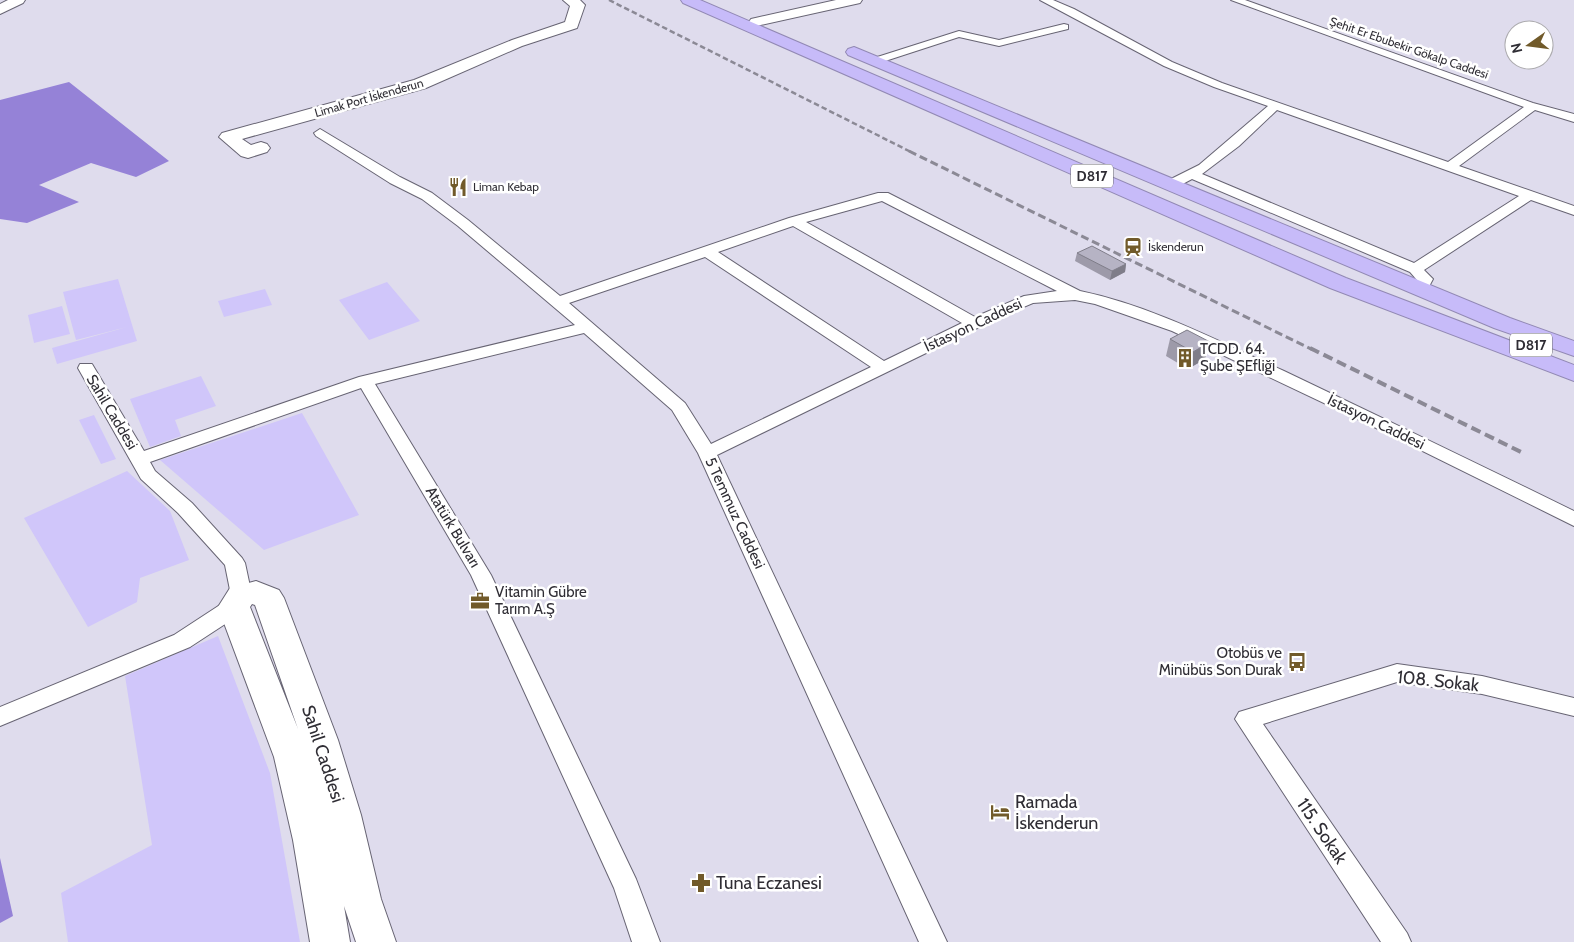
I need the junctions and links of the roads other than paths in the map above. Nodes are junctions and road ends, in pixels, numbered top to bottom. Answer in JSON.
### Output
{"nodes":[{"id":1,"x":18,"y":0,"type":"edge"},
{"id":2,"x":570,"y":0,"type":"edge"},
{"id":3,"x":688,"y":0,"type":"edge"},
{"id":4,"x":707,"y":0,"type":"edge"},
{"id":5,"x":728,"y":0,"type":"edge"},
{"id":6,"x":827,"y":0,"type":"edge"},
{"id":7,"x":855,"y":0,"type":"edge"},
{"id":8,"x":1045,"y":0,"type":"edge"},
{"id":9,"x":1236,"y":0,"type":"edge"},
{"id":10,"x":0,"y":10,"type":"edge"},
{"id":11,"x":758,"y":18,"type":"junction"},
{"id":12,"x":1064,"y":26,"type":"dead end"},
{"id":13,"x":874,"y":61,"type":"junction"},
{"id":14,"x":1275,"y":106,"type":"junction"},
{"id":15,"x":1533,"y":106,"type":"junction"},
{"id":16,"x":1574,"y":118,"type":"edge"},
{"id":17,"x":320,"y":133,"type":"dead end"},
{"id":18,"x":261,"y":148,"type":"dead end"},
{"id":19,"x":1449,"y":167,"type":"junction"},
{"id":20,"x":1191,"y":174,"type":"junction"},
{"id":21,"x":1170,"y":185,"type":"junction"},
{"id":22,"x":1530,"y":195,"type":"junction"},
{"id":23,"x":1574,"y":211,"type":"edge"},
{"id":24,"x":794,"y":221,"type":"junction"},
{"id":25,"x":706,"y":251,"type":"junction"},
{"id":26,"x":1415,"y":269,"type":"junction"},
{"id":27,"x":1421,"y":290,"type":"junction"},
{"id":28,"x":1076,"y":295,"type":"junction"},
{"id":29,"x":558,"y":302,"type":"junction"},
{"id":30,"x":975,"y":324,"type":"junction"},
{"id":31,"x":587,"y":327,"type":"junction"},
{"id":32,"x":1499,"y":346,"type":"junction"},
{"id":33,"x":1574,"y":349,"type":"edge"},
{"id":34,"x":1574,"y":360,"type":"edge"},
{"id":35,"x":86,"y":368,"type":"dead end"},
{"id":36,"x":884,"y":368,"type":"junction"},
{"id":37,"x":1574,"y":374,"type":"edge"},
{"id":38,"x":1574,"y":378,"type":"edge"},
{"id":39,"x":365,"y":382,"type":"junction"},
{"id":40,"x":707,"y":454,"type":"junction"},
{"id":41,"x":140,"y":459,"type":"junction"},
{"id":42,"x":1574,"y":519,"type":"edge"},
{"id":43,"x":237,"y":602,"type":"junction"},
{"id":44,"x":1574,"y":707,"type":"edge"},
{"id":45,"x":0,"y":717,"type":"edge"},
{"id":46,"x":1247,"y":719,"type":"joint"},
{"id":47,"x":330,"y":942,"type":"edge"},
{"id":48,"x":376,"y":942,"type":"edge"},
{"id":49,"x":646,"y":942,"type":"edge"},
{"id":50,"x":933,"y":942,"type":"edge"},
{"id":51,"x":1397,"y":942,"type":"edge"}],
"edges":[{"from":1,"to":10,"type":"street"},
{"from":2,"to":18,"type":"street","name":"Limak Port İskenderun"},
{"from":3,"to":32,"type":"highway","number":"D817"},
{"from":4,"to":11,"type":"highway","number":"D817"},
{"from":5,"to":11,"type":"highway"},
{"from":6,"to":11,"type":"street"},
{"from":7,"to":11,"type":"street"},
{"from":8,"to":14,"type":"street"},
{"from":9,"to":15,"type":"street","name":"Şehit Er Ebubekir Gökalp Caddesi"},
{"from":11,"to":13,"type":"highway"},
{"from":11,"to":34,"type":"highway","number":"D817"},
{"from":12,"to":13,"type":"street"},
{"from":13,"to":21,"type":"highway"},
{"from":14,"to":19,"type":"street"},
{"from":14,"to":20,"type":"street"},
{"from":15,"to":16,"type":"street","name":"Şehit Er Ebubekir Gökalp Caddesi"},
{"from":15,"to":19,"type":"street"},
{"from":17,"to":29,"type":"street","name":"5 Temmuz Caddesi"},
{"from":19,"to":22,"type":"street"},
{"from":20,"to":21,"type":"street"},
{"from":20,"to":26,"type":"street"},
{"from":21,"to":27,"type":"highway"},
{"from":22,"to":23,"type":"street"},
{"from":22,"to":26,"type":"street"},
{"from":24,"to":25,"type":"street"},
{"from":24,"to":28,"type":"street"},
{"from":24,"to":30,"type":"street"},
{"from":25,"to":29,"type":"street"},
{"from":25,"to":36,"type":"street"},
{"from":26,"to":27,"type":"street"},
{"from":27,"to":33,"type":"highway"},
{"from":28,"to":30,"type":"street","name":"İstasyon Caddesi"},
{"from":28,"to":42,"type":"street","name":"İstasyon Caddesi"},
{"from":29,"to":31,"type":"street","name":"5 Temmuz Caddesi"},
{"from":30,"to":36,"type":"street","name":"İstasyon Caddesi"},
{"from":31,"to":39,"type":"street"},
{"from":31,"to":40,"type":"street","name":"5 Temmuz Caddesi"},
{"from":32,"to":37,"type":"highway","number":"D817"},
{"from":32,"to":38,"type":"highway"},
{"from":35,"to":41,"type":"street","name":"Sahil Caddesi"},
{"from":36,"to":40,"type":"street","name":"İstasyon Caddesi"},
{"from":39,"to":41,"type":"street"},
{"from":39,"to":49,"type":"street","name":"Atatürk Bulvarı"},
{"from":40,"to":50,"type":"street","name":"5 Temmuz Caddesi"},
{"from":41,"to":43,"type":"street","name":"Sahil Caddesi"},
{"from":43,"to":45,"type":"street"},
{"from":43,"to":47,"type":"street","name":"Sahil Caddesi"},
{"from":43,"to":48,"type":"street","name":"Sahil Caddesi"},
{"from":44,"to":46,"type":"street","name":"108. Sokak"},
{"from":46,"to":51,"type":"street","name":"115. Sokak"}]}
